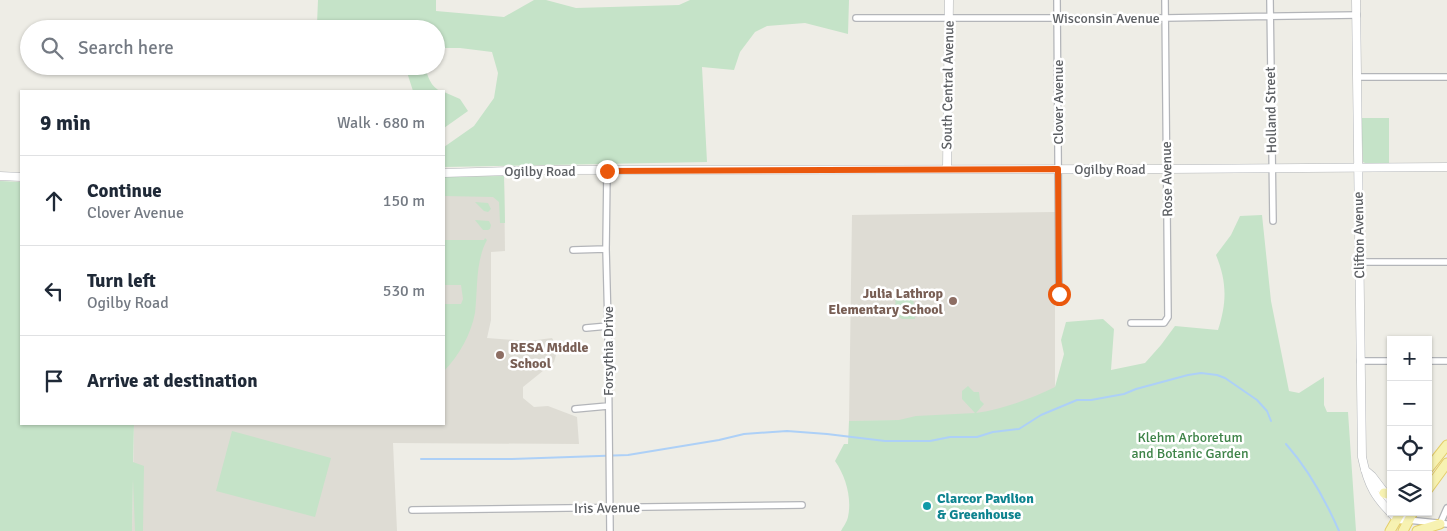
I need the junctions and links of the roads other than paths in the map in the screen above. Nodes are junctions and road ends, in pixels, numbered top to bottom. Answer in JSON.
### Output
{"nodes":[{"id":1,"x":949,"y":0,"type":"edge"},
{"id":2,"x":1057,"y":0,"type":"edge"},
{"id":3,"x":1165,"y":0,"type":"edge"},
{"id":4,"x":1270,"y":0,"type":"edge"},
{"id":5,"x":1356,"y":0,"type":"edge"},
{"id":6,"x":1356,"y":15,"type":"junction"},
{"id":7,"x":1270,"y":16,"type":"junction"},
{"id":8,"x":1058,"y":17,"type":"junction"},
{"id":9,"x":856,"y":18,"type":"dead end"},
{"id":10,"x":949,"y":18,"type":"junction"},
{"id":11,"x":1166,"y":18,"type":"junction"},
{"id":12,"x":1357,"y":77,"type":"junction"},
{"id":13,"x":1447,"y":77,"type":"edge"},
{"id":14,"x":1272,"y":167,"type":"junction"},
{"id":15,"x":1358,"y":167,"type":"junction"},
{"id":16,"x":1447,"y":167,"type":"edge"},
{"id":17,"x":947,"y":169,"type":"junction"},
{"id":18,"x":1058,"y":169,"type":"junction"},
{"id":19,"x":1166,"y":169,"type":"junction"},
{"id":20,"x":607,"y":171,"type":"junction"},
{"id":21,"x":445,"y":173,"type":"edge"},
{"id":22,"x":0,"y":176,"type":"edge"},
{"id":23,"x":20,"y":177,"type":"edge"},
{"id":24,"x":1273,"y":221,"type":"dead end"},
{"id":25,"x":606,"y":249,"type":"junction"},
{"id":26,"x":573,"y":250,"type":"dead end"},
{"id":27,"x":1359,"y":262,"type":"junction"},
{"id":28,"x":1447,"y":262,"type":"edge"},
{"id":29,"x":1059,"y":294,"type":"dead end"},
{"id":30,"x":1131,"y":323,"type":"dead end"},
{"id":31,"x":608,"y":326,"type":"junction"},
{"id":32,"x":586,"y":328,"type":"dead end"},
{"id":33,"x":1360,"y":361,"type":"junction"},
{"id":34,"x":1387,"y":361,"type":"edge"},
{"id":35,"x":1432,"y":361,"type":"edge"},
{"id":36,"x":1447,"y":361,"type":"edge"},
{"id":37,"x":608,"y":406,"type":"junction"},
{"id":38,"x":575,"y":408,"type":"dead end"},
{"id":39,"x":1447,"y":445,"type":"edge"},
{"id":40,"x":1437,"y":457,"type":"junction"},
{"id":41,"x":1432,"y":460,"type":"edge"},
{"id":42,"x":1447,"y":463,"type":"edge"},
{"id":43,"x":1432,"y":464,"type":"edge"},
{"id":44,"x":1365,"y":470,"type":"junction"},
{"id":45,"x":1432,"y":484,"type":"edge"},
{"id":46,"x":1387,"y":494,"type":"edge"},
{"id":47,"x":802,"y":505,"type":"dead end"},
{"id":48,"x":610,"y":508,"type":"junction"},
{"id":49,"x":1447,"y":508,"type":"edge"},
{"id":50,"x":412,"y":510,"type":"dead end"},
{"id":51,"x":1387,"y":510,"type":"edge"},
{"id":52,"x":1398,"y":516,"type":"edge"},
{"id":53,"x":1411,"y":516,"type":"edge"},
{"id":54,"x":1444,"y":524,"type":"edge"},
{"id":55,"x":610,"y":531,"type":"edge"},
{"id":56,"x":1390,"y":531,"type":"edge"},
{"id":57,"x":1403,"y":531,"type":"edge"},
{"id":58,"x":1417,"y":531,"type":"edge"}],
"edges":[{"from":1,"to":10,"type":"street","name":"South Central Avenue"},
{"from":2,"to":8,"type":"street","name":"Clover Avenue"},
{"from":3,"to":11,"type":"street","name":"Rose Avenue"},
{"from":4,"to":7,"type":"street","name":"Holland Street"},
{"from":5,"to":6,"type":"street","name":"Clifton Avenue"},
{"from":6,"to":7,"type":"street","name":"Wisconsin Avenue"},
{"from":6,"to":12,"type":"street","name":"Clifton Avenue"},
{"from":7,"to":11,"type":"street","name":"Wisconsin Avenue"},
{"from":7,"to":14,"type":"street","name":"Holland Street"},
{"from":8,"to":10,"type":"street","name":"Wisconsin Avenue"},
{"from":8,"to":11,"type":"street","name":"Wisconsin Avenue"},
{"from":8,"to":18,"type":"street","name":"Clover Avenue"},
{"from":9,"to":10,"type":"street","name":"Wisconsin Avenue"},
{"from":10,"to":17,"type":"street","name":"South Central Avenue"},
{"from":11,"to":19,"type":"street","name":"Rose Avenue"},
{"from":12,"to":13,"type":"street"},
{"from":12,"to":15,"type":"street","name":"Clifton Avenue"},
{"from":14,"to":15,"type":"street","name":"Ogilby Road"},
{"from":14,"to":19,"type":"street","name":"Ogilby Road"},
{"from":14,"to":24,"type":"street","name":"Holland Street"},
{"from":15,"to":16,"type":"street","name":"Ogilby Road"},
{"from":15,"to":27,"type":"street","name":"Clifton Avenue"},
{"from":17,"to":18,"type":"street","name":"Ogilby Road"},
{"from":17,"to":20,"type":"street","name":"Ogilby Road"},
{"from":18,"to":19,"type":"street","name":"Ogilby Road"},
{"from":18,"to":29,"type":"street","name":"Clover Avenue"},
{"from":19,"to":30,"type":"street","name":"Rose Avenue"},
{"from":20,"to":21,"type":"street","name":"Ogilby Road"},
{"from":20,"to":25,"type":"street","name":"Forsythia Drive"},
{"from":22,"to":23,"type":"street"},
{"from":25,"to":26,"type":"street"},
{"from":25,"to":31,"type":"street","name":"Forsythia Drive"},
{"from":27,"to":28,"type":"street"},
{"from":27,"to":33,"type":"street","name":"Clifton Avenue"},
{"from":31,"to":32,"type":"street"},
{"from":31,"to":37,"type":"street","name":"Forsythia Drive"},
{"from":33,"to":34,"type":"street"},
{"from":33,"to":44,"type":"street","name":"Clifton Avenue"},
{"from":35,"to":36,"type":"street"},
{"from":37,"to":38,"type":"street"},
{"from":37,"to":48,"type":"street","name":"Forsythia Drive"},
{"from":39,"to":40,"type":"main road"},
{"from":40,"to":41,"type":"main road"},
{"from":40,"to":43,"type":"main road"},
{"from":42,"to":45,"type":"main road"},
{"from":44,"to":46,"type":"street"},
{"from":44,"to":51,"type":"street","name":"Clifton Avenue"},
{"from":47,"to":48,"type":"street","name":"Iris Avenue"},
{"from":48,"to":50,"type":"street","name":"Iris Avenue"},
{"from":48,"to":55,"type":"street","name":"Forsythia Drive"},
{"from":49,"to":54,"type":"street"},
{"from":52,"to":56,"type":"main road"},
{"from":53,"to":54,"type":"street"},
{"from":53,"to":57,"type":"main road"},
{"from":54,"to":58,"type":"main road"}]}
